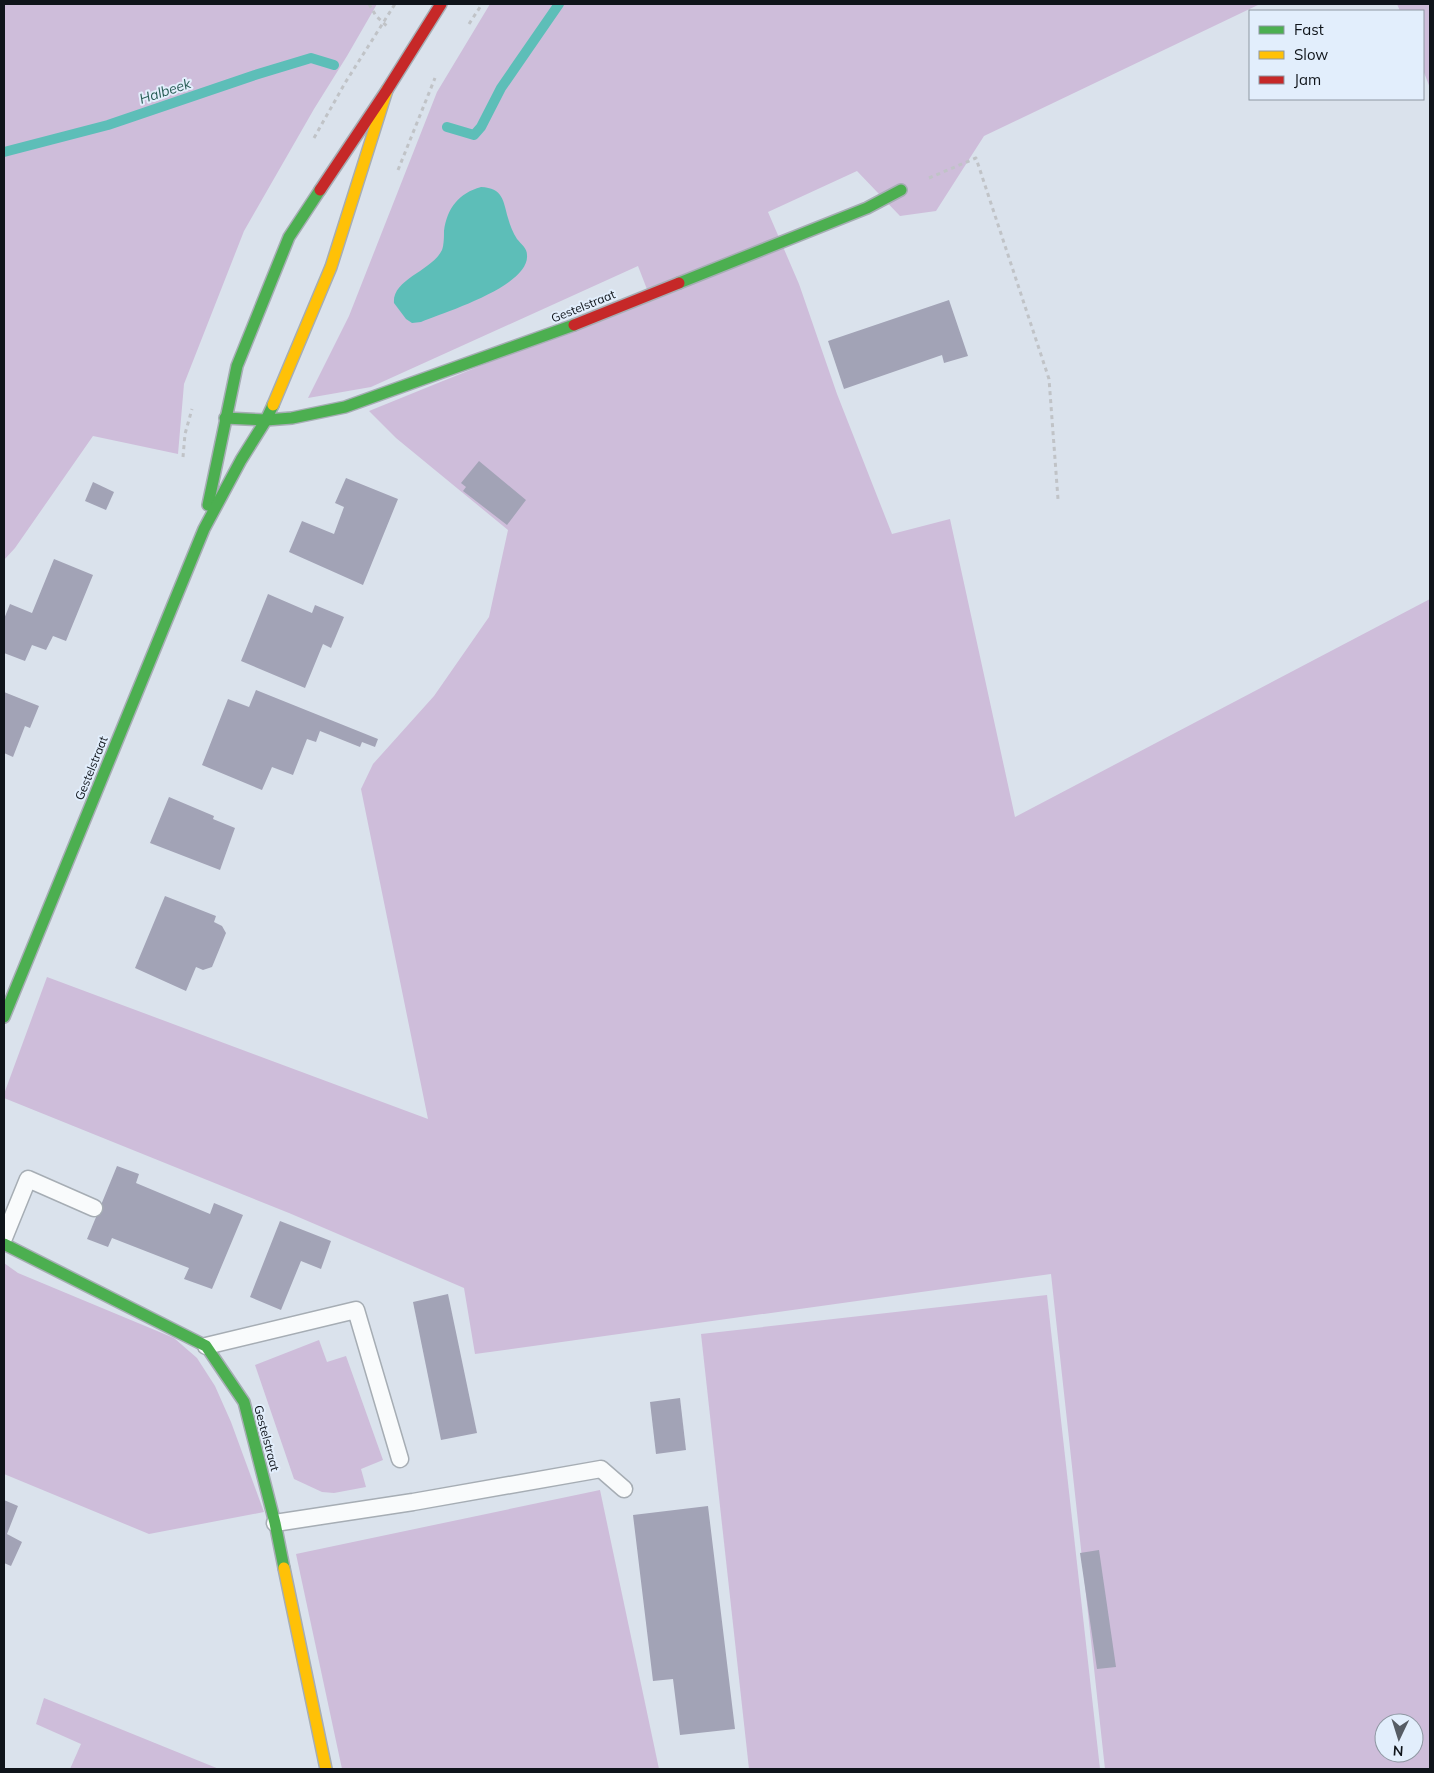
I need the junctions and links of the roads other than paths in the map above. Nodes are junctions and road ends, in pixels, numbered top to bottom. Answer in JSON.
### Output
{"nodes":[{"id":1,"x":442,"y":4,"type":"edge"},
{"id":2,"x":387,"y":90,"type":"junction"},
{"id":3,"x":901,"y":190,"type":"road end"},
{"id":4,"x":225,"y":418,"type":"junction"},
{"id":5,"x":266,"y":420,"type":"junction"},
{"id":6,"x":204,"y":529,"type":"junction"},
{"id":7,"x":4,"y":1017,"type":"edge"},
{"id":8,"x":94,"y":1208,"type":"dead end"},
{"id":9,"x":4,"y":1238,"type":"edge"},
{"id":10,"x":4,"y":1244,"type":"edge"},
{"id":11,"x":206,"y":1346,"type":"junction"},
{"id":12,"x":400,"y":1459,"type":"dead end"},
{"id":13,"x":624,"y":1489,"type":"dead end"},
{"id":14,"x":276,"y":1523,"type":"junction"},
{"id":15,"x":326,"y":1769,"type":"edge"}],
"edges":[{"from":1,"to":2,"type":"main road","name":"Gestelstraat"},
{"from":2,"to":4,"type":"main road","name":"Gestelstraat"},
{"from":2,"to":5,"type":"main road","name":"Gestelstraat"},
{"from":3,"to":5,"type":"main road","name":"Gestelstraat"},
{"from":4,"to":5,"type":"main road","name":"Gestelstraat"},
{"from":4,"to":6,"type":"main road","name":"Gestelstraat"},
{"from":5,"to":6,"type":"main road","name":"Gestelstraat"},
{"from":6,"to":7,"type":"main road","name":"Gestelstraat"},
{"from":8,"to":9,"type":"lane"},
{"from":10,"to":11,"type":"main road","name":"Gestelstraat"},
{"from":11,"to":12,"type":"lane"},
{"from":11,"to":14,"type":"main road","name":"Gestelstraat"},
{"from":13,"to":14,"type":"lane"},
{"from":14,"to":15,"type":"main road","name":"Gestelstraat"}]}
